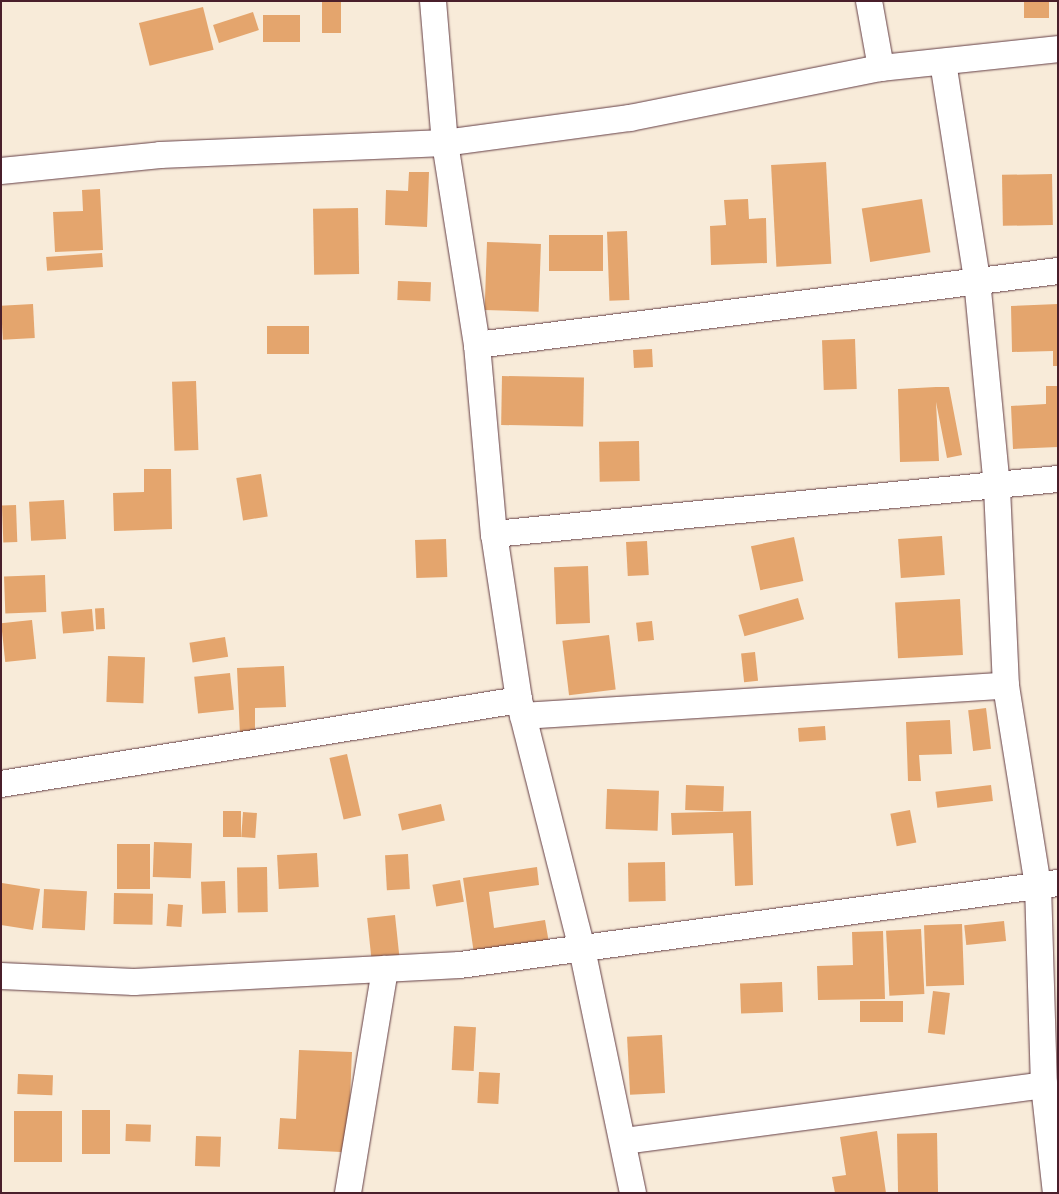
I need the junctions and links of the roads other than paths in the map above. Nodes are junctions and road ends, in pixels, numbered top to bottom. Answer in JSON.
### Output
{"nodes":[{"id":1,"x":433,"y":1,"type":"edge"},
{"id":2,"x":869,"y":1,"type":"edge"},
{"id":3,"x":1058,"y":49,"type":"edge"},
{"id":4,"x":942,"y":62,"type":"junction"},
{"id":5,"x":880,"y":68,"type":"junction"},
{"id":6,"x":445,"y":143,"type":"junction"},
{"id":7,"x":1,"y":171,"type":"edge"},
{"id":8,"x":1058,"y":272,"type":"edge"},
{"id":9,"x":977,"y":280,"type":"junction"},
{"id":10,"x":477,"y":345,"type":"junction"},
{"id":11,"x":1058,"y":479,"type":"edge"},
{"id":12,"x":996,"y":488,"type":"junction"},
{"id":13,"x":494,"y":534,"type":"junction"},
{"id":14,"x":1006,"y":686,"type":"junction"},
{"id":15,"x":521,"y":708,"type":"junction"},
{"id":16,"x":1,"y":784,"type":"edge"},
{"id":17,"x":1048,"y":884,"type":"edge"},
{"id":18,"x":582,"y":949,"type":"junction"},
{"id":19,"x":384,"y":969,"type":"junction"},
{"id":20,"x":1,"y":976,"type":"edge"},
{"id":21,"x":1044,"y":1086,"type":"junction"},
{"id":22,"x":625,"y":1142,"type":"junction"},
{"id":23,"x":348,"y":1193,"type":"edge"},
{"id":24,"x":633,"y":1193,"type":"edge"},
{"id":25,"x":1056,"y":1193,"type":"edge"}],
"edges":[{"from":1,"to":6,"type":"street"},
{"from":2,"to":5,"type":"street"},
{"from":3,"to":4,"type":"street"},
{"from":4,"to":5,"type":"street"},
{"from":4,"to":9,"type":"street"},
{"from":5,"to":6,"type":"street"},
{"from":6,"to":7,"type":"street"},
{"from":6,"to":10,"type":"street"},
{"from":8,"to":9,"type":"street"},
{"from":9,"to":10,"type":"street"},
{"from":9,"to":12,"type":"street"},
{"from":10,"to":13,"type":"street"},
{"from":11,"to":12,"type":"street"},
{"from":12,"to":13,"type":"street"},
{"from":12,"to":14,"type":"street"},
{"from":13,"to":15,"type":"street"},
{"from":14,"to":15,"type":"street"},
{"from":14,"to":17,"type":"street"},
{"from":15,"to":16,"type":"street"},
{"from":15,"to":18,"type":"street"},
{"from":17,"to":18,"type":"street"},
{"from":17,"to":21,"type":"street"},
{"from":18,"to":19,"type":"street"},
{"from":18,"to":22,"type":"street"},
{"from":19,"to":20,"type":"street"},
{"from":19,"to":23,"type":"street"},
{"from":21,"to":22,"type":"street"},
{"from":21,"to":25,"type":"street"},
{"from":22,"to":24,"type":"street"}]}
